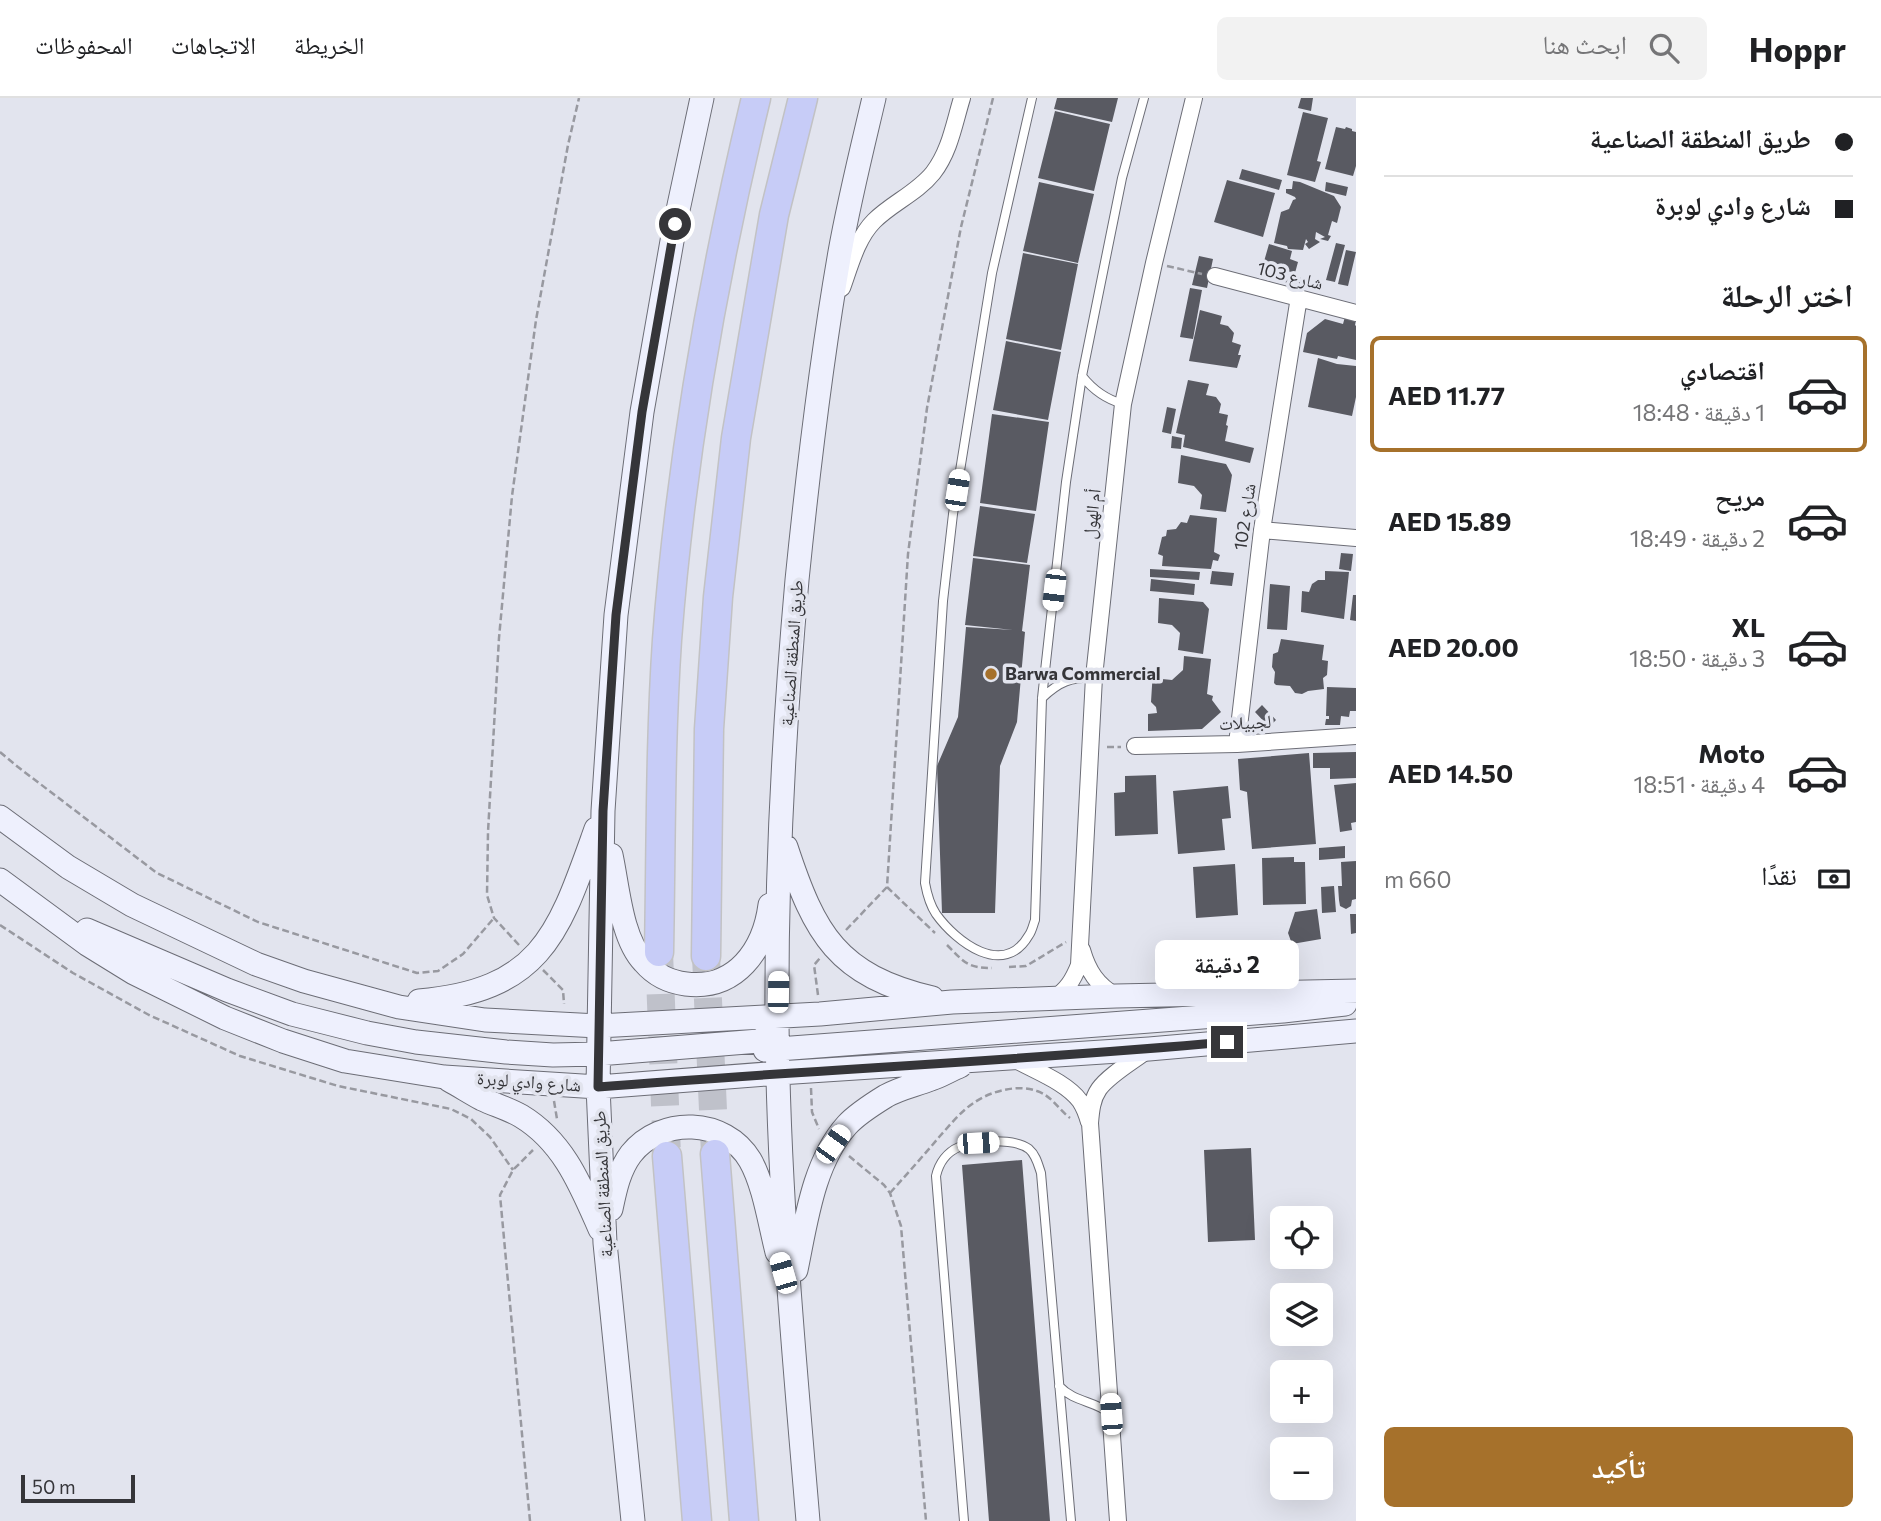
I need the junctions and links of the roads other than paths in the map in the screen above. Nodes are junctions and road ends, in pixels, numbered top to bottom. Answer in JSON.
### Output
{"nodes":[{"id":1,"x":702,"y":98,"type":"edge"},
{"id":2,"x":756,"y":98,"type":"edge"},
{"id":3,"x":803,"y":98,"type":"edge"},
{"id":4,"x":820,"y":98,"type":"edge"},
{"id":5,"x":874,"y":98,"type":"edge"},
{"id":6,"x":962,"y":98,"type":"edge"},
{"id":7,"x":1032,"y":98,"type":"edge"},
{"id":8,"x":1144,"y":98,"type":"edge"},
{"id":9,"x":1194,"y":98,"type":"edge"},
{"id":10,"x":774,"y":215,"type":"junction"},
{"id":11,"x":1215,"y":276,"type":"road end"},
{"id":12,"x":1299,"y":297,"type":"junction"},
{"id":13,"x":1356,"y":313,"type":"edge"},
{"id":14,"x":827,"y":331,"type":"junction"},
{"id":15,"x":1082,"y":376,"type":"junction"},
{"id":16,"x":1123,"y":404,"type":"junction"},
{"id":17,"x":1262,"y":530,"type":"junction"},
{"id":18,"x":1356,"y":538,"type":"edge"},
{"id":19,"x":1094,"y":677,"type":"junction"},
{"id":20,"x":1042,"y":698,"type":"junction"},
{"id":21,"x":1356,"y":736,"type":"edge"},
{"id":22,"x":1237,"y":744,"type":"junction"},
{"id":23,"x":1135,"y":746,"type":"road end"},
{"id":24,"x":603,"y":811,"type":"junction"},
{"id":25,"x":0,"y":817,"type":"edge"},
{"id":26,"x":780,"y":830,"type":"junction"},
{"id":27,"x":0,"y":880,"type":"edge"},
{"id":28,"x":36,"y":908,"type":"junction"},
{"id":29,"x":1080,"y":941,"type":"junction"},
{"id":30,"x":659,"y":952,"type":"tunnel mouth"},
{"id":31,"x":706,"y":956,"type":"tunnel mouth"},
{"id":32,"x":1356,"y":991,"type":"edge"},
{"id":33,"x":353,"y":995,"type":"junction"},
{"id":34,"x":1116,"y":996,"type":"junction"},
{"id":35,"x":1053,"y":999,"type":"junction"},
{"id":36,"x":952,"y":1002,"type":"junction"},
{"id":37,"x":1356,"y":1002,"type":"edge"},
{"id":38,"x":777,"y":1017,"type":"junction"},
{"id":39,"x":598,"y":1026,"type":"junction"},
{"id":40,"x":1356,"y":1031,"type":"edge"},
{"id":41,"x":778,"y":1049,"type":"junction"},
{"id":42,"x":1149,"y":1049,"type":"junction"},
{"id":43,"x":598,"y":1054,"type":"junction"},
{"id":44,"x":1014,"y":1059,"type":"junction"},
{"id":45,"x":970,"y":1061,"type":"junction"},
{"id":46,"x":779,"y":1073,"type":"junction"},
{"id":47,"x":443,"y":1077,"type":"junction"},
{"id":48,"x":598,"y":1087,"type":"junction"},
{"id":49,"x":1090,"y":1123,"type":"junction"},
{"id":50,"x":715,"y":1154,"type":"tunnel mouth"},
{"id":51,"x":667,"y":1156,"type":"tunnel mouth"},
{"id":52,"x":605,"y":1243,"type":"junction"},
{"id":53,"x":790,"y":1297,"type":"junction"},
{"id":54,"x":1059,"y":1386,"type":"junction"},
{"id":55,"x":1111,"y":1414,"type":"junction"},
{"id":56,"x":1116,"y":1519,"type":"edge"},
{"id":57,"x":633,"y":1521,"type":"edge"},
{"id":58,"x":697,"y":1521,"type":"edge"},
{"id":59,"x":744,"y":1521,"type":"edge"},
{"id":60,"x":808,"y":1521,"type":"edge"},
{"id":61,"x":964,"y":1521,"type":"edge"},
{"id":62,"x":1071,"y":1521,"type":"edge"}],
"edges":[{"from":1,"to":24,"type":"street","name":"طريق المنطقة الصناعية"},
{"from":2,"to":30,"type":"highway"},
{"from":3,"to":10,"type":"highway"},
{"from":4,"to":10,"type":"highway"},
{"from":5,"to":14,"type":"street","name":"طريق المنطقة الصناعية"},
{"from":6,"to":14,"type":"street","name":"طريق المنطقة الصناعية"},
{"from":7,"to":20,"type":"lane"},
{"from":8,"to":15,"type":"lane"},
{"from":9,"to":16,"type":"street","name":"أم الهول"},
{"from":10,"to":31,"type":"highway"},
{"from":11,"to":12,"type":"street","name":"شارع 103"},
{"from":12,"to":13,"type":"street","name":"شارع 103"},
{"from":12,"to":17,"type":"street","name":"شارع 102"},
{"from":14,"to":26,"type":"street","name":"طريق المنطقة الصناعية"},
{"from":15,"to":16,"type":"lane"},
{"from":15,"to":20,"type":"lane"},
{"from":16,"to":19,"type":"street","name":"أم الهول"},
{"from":17,"to":18,"type":"street"},
{"from":17,"to":22,"type":"street","name":"شارع 102"},
{"from":19,"to":20,"type":"lane"},
{"from":19,"to":29,"type":"street","name":"أم الهول"},
{"from":21,"to":22,"type":"street","name":"لجبيلات"},
{"from":22,"to":23,"type":"street","name":"لجبيلات"},
{"from":24,"to":26,"type":"street"},
{"from":24,"to":33,"type":"street"},
{"from":24,"to":39,"type":"street","name":"طريق المنطقة الصناعية"},
{"from":25,"to":33,"type":"street"},
{"from":26,"to":36,"type":"street"},
{"from":26,"to":38,"type":"street","name":"طريق المنطقة الصناعية"},
{"from":27,"to":28,"type":"street","name":"شارع وادي لوبرة"},
{"from":28,"to":43,"type":"street"},
{"from":28,"to":47,"type":"street","name":"شارع وادي لوبرة"},
{"from":29,"to":34,"type":"street","name":"أم الهول"},
{"from":29,"to":35,"type":"street","name":"أم الهول"},
{"from":32,"to":34,"type":"street"},
{"from":33,"to":39,"type":"street"},
{"from":34,"to":35,"type":"street"},
{"from":35,"to":36,"type":"street"},
{"from":36,"to":38,"type":"street"},
{"from":37,"to":41,"type":"street"},
{"from":38,"to":39,"type":"street"},
{"from":38,"to":41,"type":"street","name":"طريق المنطقة الصناعية"},
{"from":38,"to":43,"type":"street"},
{"from":39,"to":43,"type":"street","name":"طريق المنطقة الصناعية"},
{"from":40,"to":42,"type":"street","name":"شارع وادي لوبرة"},
{"from":41,"to":46,"type":"street","name":"طريق المنطقة الصناعية"},
{"from":41,"to":48,"type":"street"},
{"from":42,"to":44,"type":"street","name":"شارع وادي لوبرة"},
{"from":42,"to":49,"type":"street"},
{"from":43,"to":48,"type":"street","name":"طريق المنطقة الصناعية"},
{"from":44,"to":45,"type":"street","name":"شارع وادي لوبرة"},
{"from":44,"to":49,"type":"street"},
{"from":45,"to":46,"type":"street","name":"شارع وادي لوبرة"},
{"from":45,"to":53,"type":"street"},
{"from":46,"to":48,"type":"street","name":"شارع وادي لوبرة"},
{"from":46,"to":53,"type":"street","name":"طريق المنطقة الصناعية"},
{"from":47,"to":48,"type":"street","name":"شارع وادي لوبرة"},
{"from":47,"to":52,"type":"street"},
{"from":48,"to":52,"type":"street","name":"طريق المنطقة الصناعية"},
{"from":49,"to":55,"type":"street"},
{"from":50,"to":59,"type":"highway"},
{"from":51,"to":58,"type":"highway"},
{"from":52,"to":53,"type":"street"},
{"from":52,"to":57,"type":"street","name":"طريق المنطقة الصناعية"},
{"from":53,"to":60,"type":"street","name":"طريق المنطقة الصناعية"},
{"from":54,"to":55,"type":"lane"},
{"from":54,"to":61,"type":"lane"},
{"from":54,"to":62,"type":"lane"},
{"from":55,"to":56,"type":"street"}]}
